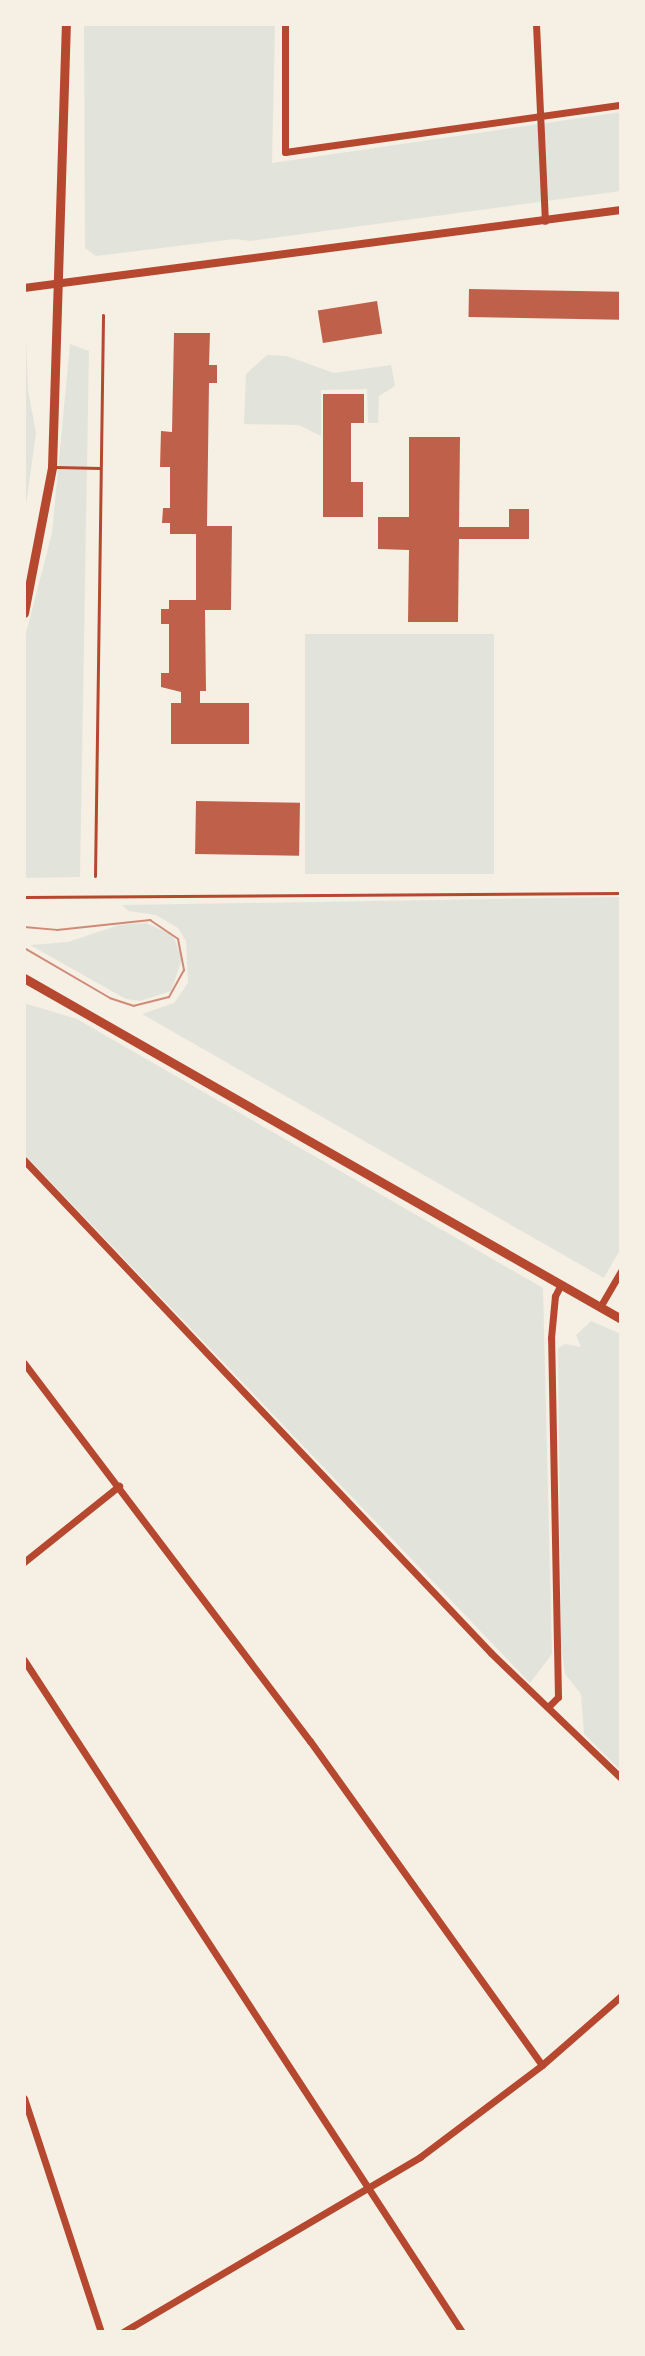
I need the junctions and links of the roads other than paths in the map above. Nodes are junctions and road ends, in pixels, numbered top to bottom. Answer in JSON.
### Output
{"nodes":[{"id":1,"x":66,"y":24,"type":"edge"},
{"id":2,"x":285,"y":24,"type":"edge"},
{"id":3,"x":536,"y":24,"type":"edge"},
{"id":4,"x":621,"y":105,"type":"edge"},
{"id":5,"x":538,"y":117,"type":"junction"},
{"id":6,"x":621,"y":210,"type":"edge"},
{"id":7,"x":545,"y":221,"type":"junction"},
{"id":8,"x":61,"y":283,"type":"junction"},
{"id":9,"x":24,"y":288,"type":"edge"},
{"id":10,"x":103,"y":315,"type":"dead end"},
{"id":11,"x":52,"y":467,"type":"junction"},
{"id":12,"x":100,"y":468,"type":"junction"},
{"id":13,"x":24,"y":613,"type":"edge"},
{"id":14,"x":95,"y":876,"type":"dead end"},
{"id":15,"x":24,"y":978,"type":"edge"},
{"id":16,"x":24,"y":1160,"type":"edge"},
{"id":17,"x":621,"y":1271,"type":"edge"},
{"id":18,"x":561,"y":1284,"type":"junction"},
{"id":19,"x":600,"y":1307,"type":"junction"},
{"id":20,"x":621,"y":1319,"type":"edge"},
{"id":21,"x":24,"y":1363,"type":"edge"},
{"id":22,"x":119,"y":1486,"type":"junction"},
{"id":23,"x":24,"y":1562,"type":"edge"},
{"id":24,"x":24,"y":1660,"type":"edge"},
{"id":25,"x":548,"y":1707,"type":"junction"},
{"id":26,"x":621,"y":1778,"type":"edge"},
{"id":27,"x":621,"y":1996,"type":"edge"},
{"id":28,"x":613,"y":2003,"type":"junction"},
{"id":29,"x":621,"y":2012,"type":"edge"},
{"id":30,"x":542,"y":2065,"type":"junction"},
{"id":31,"x":24,"y":2098,"type":"edge"},
{"id":32,"x":370,"y":2189,"type":"junction"},
{"id":33,"x":101,"y":2332,"type":"edge"},
{"id":34,"x":123,"y":2332,"type":"edge"},
{"id":35,"x":462,"y":2332,"type":"edge"}],
"edges":[{"from":1,"to":8,"type":"main road"},
{"from":2,"to":5,"type":"street"},
{"from":3,"to":5,"type":"street"},
{"from":4,"to":5,"type":"street"},
{"from":5,"to":7,"type":"street"},
{"from":6,"to":7,"type":"street"},
{"from":7,"to":8,"type":"street"},
{"from":8,"to":9,"type":"street"},
{"from":8,"to":11,"type":"main road"},
{"from":10,"to":12,"type":"lane"},
{"from":11,"to":12,"type":"lane"},
{"from":11,"to":13,"type":"main road"},
{"from":12,"to":14,"type":"lane"},
{"from":15,"to":18,"type":"main road"},
{"from":16,"to":25,"type":"street"},
{"from":17,"to":19,"type":"street"},
{"from":18,"to":19,"type":"main road"},
{"from":18,"to":25,"type":"street"},
{"from":19,"to":20,"type":"main road"},
{"from":21,"to":22,"type":"street"},
{"from":22,"to":23,"type":"street"},
{"from":22,"to":30,"type":"street"},
{"from":24,"to":32,"type":"street"},
{"from":25,"to":26,"type":"street"},
{"from":27,"to":28,"type":"street"},
{"from":28,"to":29,"type":"street"},
{"from":28,"to":30,"type":"street"},
{"from":30,"to":32,"type":"street"},
{"from":31,"to":33,"type":"street"},
{"from":32,"to":34,"type":"street"},
{"from":32,"to":35,"type":"street"}]}
